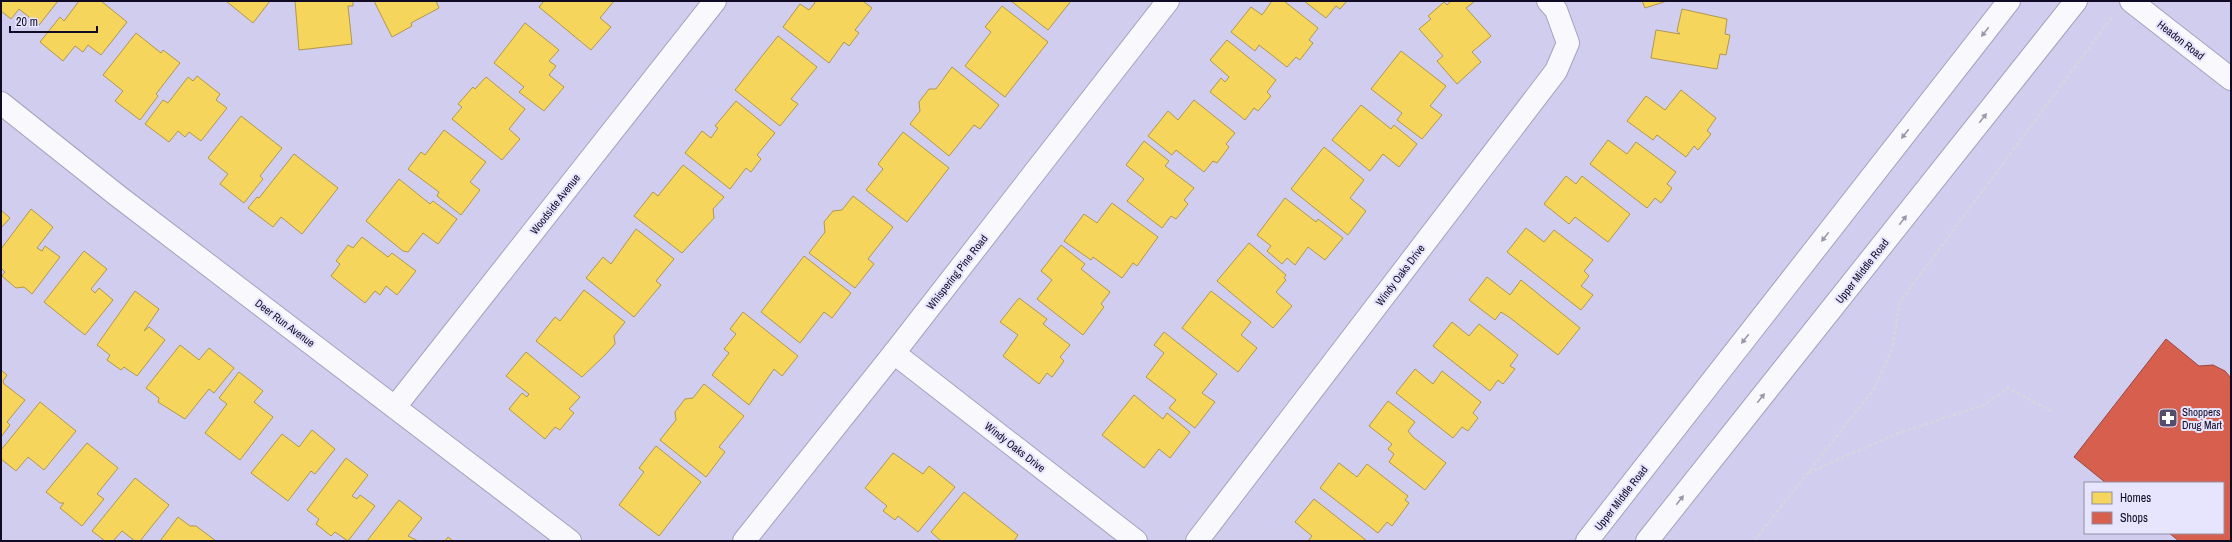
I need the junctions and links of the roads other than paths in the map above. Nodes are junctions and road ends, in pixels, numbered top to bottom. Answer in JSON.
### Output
{"nodes":[{"id":1,"x":715,"y":1,"type":"edge"},
{"id":2,"x":1168,"y":1,"type":"edge"},
{"id":3,"x":1548,"y":1,"type":"edge"},
{"id":4,"x":2009,"y":1,"type":"edge"},
{"id":5,"x":2076,"y":1,"type":"edge"},
{"id":6,"x":2123,"y":7,"type":"edge"},
{"id":7,"x":2231,"y":80,"type":"edge"},
{"id":8,"x":1,"y":102,"type":"edge"},
{"id":9,"x":894,"y":353,"type":"junction"},
{"id":10,"x":395,"y":407,"type":"junction"},
{"id":11,"x":570,"y":541,"type":"edge"},
{"id":12,"x":744,"y":541,"type":"edge"},
{"id":13,"x":1136,"y":541,"type":"edge"},
{"id":14,"x":1197,"y":541,"type":"edge"},
{"id":15,"x":1587,"y":541,"type":"edge"},
{"id":16,"x":1647,"y":541,"type":"edge"}],
"edges":[{"from":1,"to":10,"type":"street","name":"Woodside Avenue"},
{"from":2,"to":9,"type":"street","name":"Whispering Pine Road"},
{"from":3,"to":14,"type":"street","name":"Windy Oaks Drive"},
{"from":4,"to":15,"type":"street","name":"Upper Middle Road","one_way":true},
{"from":16,"to":5,"type":"street","name":"Upper Middle Road","one_way":true},
{"from":6,"to":7,"type":"street","name":"Headon Road"},
{"from":8,"to":10,"type":"street","name":"Deer Run Avenue"},
{"from":9,"to":12,"type":"street","name":"Whispering Pine Road"},
{"from":9,"to":13,"type":"street","name":"Windy Oaks Drive"},
{"from":10,"to":11,"type":"street","name":"Deer Run Avenue"}]}
